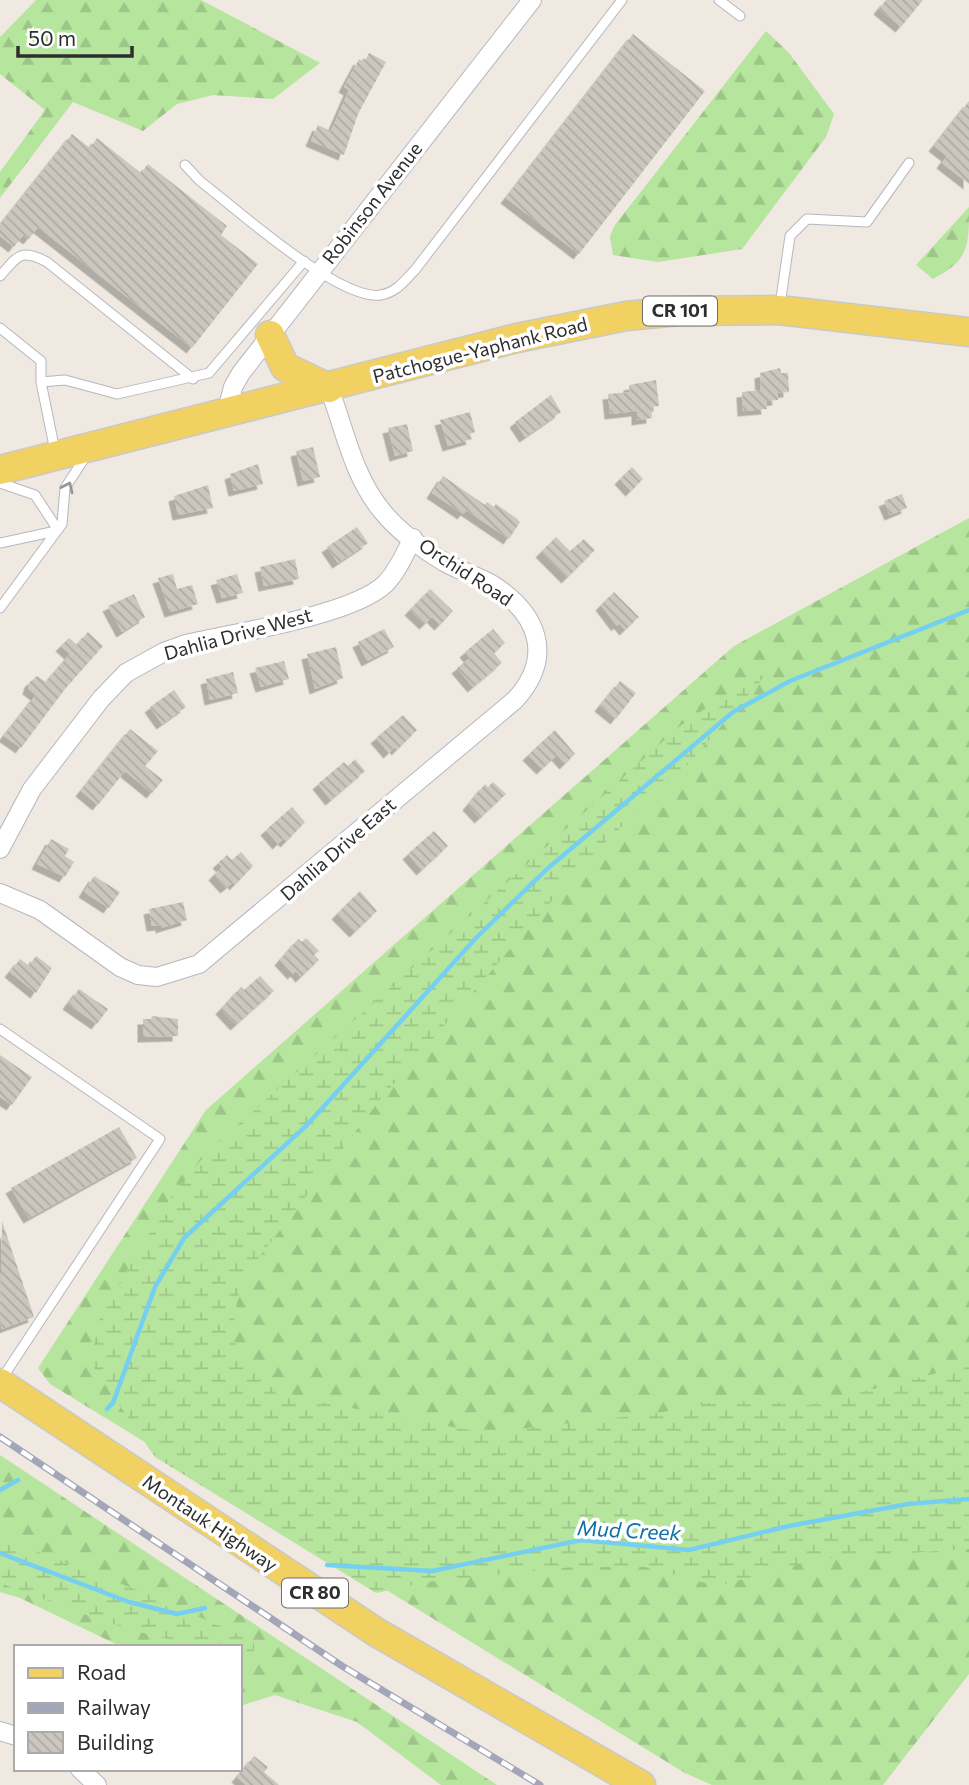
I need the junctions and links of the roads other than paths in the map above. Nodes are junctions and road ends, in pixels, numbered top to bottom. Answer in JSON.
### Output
{"nodes":[{"id":1,"x":532,"y":0,"type":"edge"},
{"id":2,"x":622,"y":0,"type":"edge"},
{"id":3,"x":719,"y":0,"type":"edge"},
{"id":4,"x":740,"y":16,"type":"dead end"},
{"id":5,"x":909,"y":163,"type":"dead end"},
{"id":6,"x":185,"y":164,"type":"dead end"},
{"id":7,"x":304,"y":261,"type":"junction"},
{"id":8,"x":318,"y":272,"type":"junction"},
{"id":9,"x":0,"y":276,"type":"edge"},
{"id":10,"x":779,"y":310,"type":"junction"},
{"id":11,"x":0,"y":328,"type":"edge"},
{"id":12,"x":969,"y":332,"type":"edge"},
{"id":13,"x":270,"y":335,"type":"junction"},
{"id":14,"x":193,"y":379,"type":"junction"},
{"id":15,"x":41,"y":382,"type":"junction"},
{"id":16,"x":329,"y":388,"type":"junction"},
{"id":17,"x":226,"y":414,"type":"junction"},
{"id":18,"x":91,"y":448,"type":"junction"},
{"id":19,"x":56,"y":457,"type":"junction"},
{"id":20,"x":0,"y":470,"type":"edge"},
{"id":21,"x":0,"y":483,"type":"edge"},
{"id":22,"x":58,"y":530,"type":"junction"},
{"id":23,"x":413,"y":538,"type":"junction"},
{"id":24,"x":0,"y":543,"type":"edge"},
{"id":25,"x":0,"y":608,"type":"edge"},
{"id":26,"x":493,"y":717,"type":"joint"},
{"id":27,"x":0,"y":849,"type":"edge"},
{"id":28,"x":0,"y":893,"type":"edge"},
{"id":29,"x":0,"y":1029,"type":"edge"},
{"id":30,"x":0,"y":1382,"type":"edge"},
{"id":31,"x":82,"y":1771,"type":"edge"},
{"id":32,"x":97,"y":1785,"type":"edge"},
{"id":33,"x":640,"y":1785,"type":"edge"}],
"edges":[{"from":1,"to":8,"type":"street","name":"Robinson Avenue"},
{"from":2,"to":8,"type":"lane"},
{"from":3,"to":4,"type":"lane"},
{"from":5,"to":10,"type":"lane"},
{"from":6,"to":7,"type":"lane"},
{"from":7,"to":8,"type":"lane"},
{"from":7,"to":14,"type":"lane"},
{"from":8,"to":13,"type":"street","name":"Robinson Avenue"},
{"from":9,"to":14,"type":"lane"},
{"from":10,"to":12,"type":"main road","name":"Patchogue-Yaphank Road","number":"CR 101"},
{"from":10,"to":16,"type":"main road","name":"Patchogue-Yaphank Road","number":"CR 101"},
{"from":11,"to":15,"type":"lane"},
{"from":13,"to":16,"type":"main road"},
{"from":13,"to":17,"type":"street","name":"Robinson Avenue"},
{"from":14,"to":15,"type":"lane"},
{"from":15,"to":19,"type":"lane"},
{"from":16,"to":17,"type":"main road","name":"Patchogue-Yaphank Road","number":"CR 101"},
{"from":16,"to":23,"type":"street","name":"Orchid Road"},
{"from":17,"to":18,"type":"main road","name":"Patchogue-Yaphank Road","number":"CR 101"},
{"from":18,"to":19,"type":"main road","name":"Patchogue-Yaphank Road","number":"CR 101"},
{"from":22,"to":18,"type":"lane","one_way":true},
{"from":19,"to":20,"type":"main road","name":"Patchogue-Yaphank Road","number":"CR 101"},
{"from":21,"to":22,"type":"lane"},
{"from":22,"to":24,"type":"lane"},
{"from":22,"to":25,"type":"lane"},
{"from":23,"to":26,"type":"street","name":"Orchid Road"},
{"from":23,"to":27,"type":"street","name":"Dahlia Drive West"},
{"from":26,"to":28,"type":"street","name":"Dahlia Drive East"},
{"from":29,"to":30,"type":"lane"},
{"from":30,"to":33,"type":"main road","name":"Montauk Highway","number":"CR 80"},
{"from":31,"to":32,"type":"street"}]}
